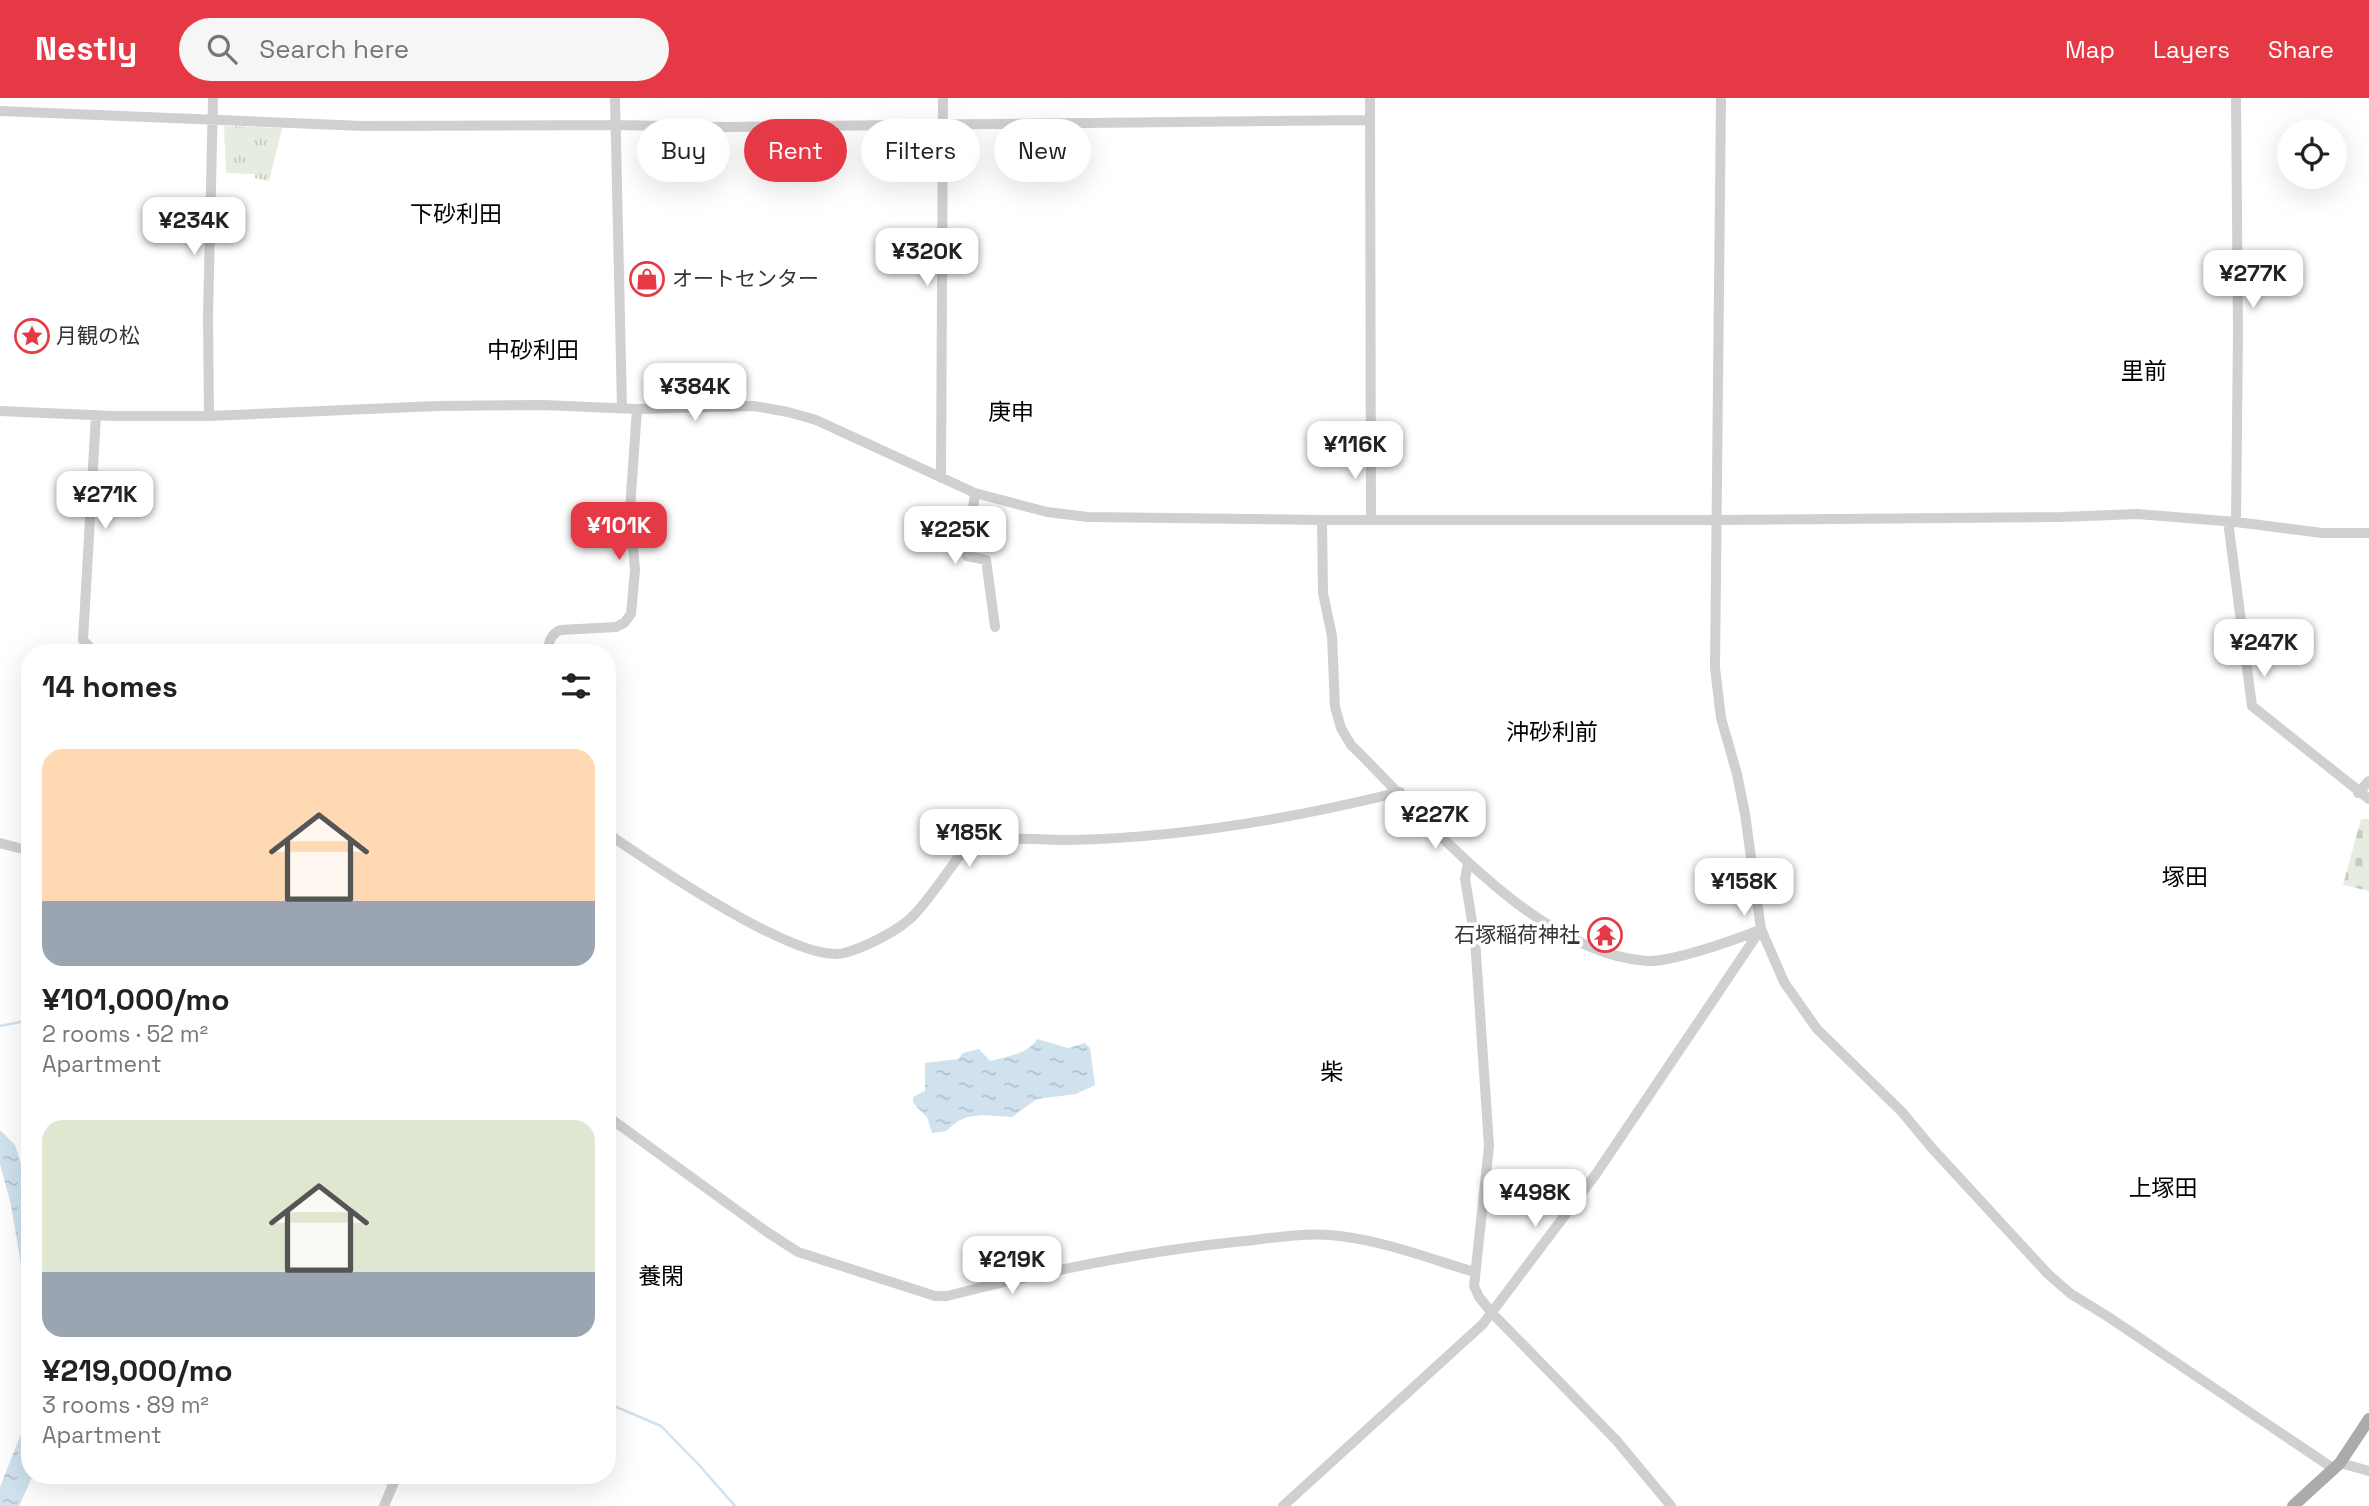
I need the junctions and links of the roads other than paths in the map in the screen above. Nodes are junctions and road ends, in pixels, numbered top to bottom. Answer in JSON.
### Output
{"nodes":[{"id":1,"x":213,"y":98,"type":"edge"},
{"id":2,"x":615,"y":98,"type":"edge"},
{"id":3,"x":943,"y":98,"type":"edge"},
{"id":4,"x":1370,"y":98,"type":"edge"},
{"id":5,"x":1721,"y":98,"type":"edge"},
{"id":6,"x":2236,"y":98,"type":"edge"},
{"id":7,"x":0,"y":111,"type":"edge"},
{"id":8,"x":943,"y":119,"type":"edge"},
{"id":9,"x":1370,"y":120,"type":"junction"},
{"id":10,"x":213,"y":121,"type":"junction"},
{"id":11,"x":980,"y":124,"type":"edge"},
{"id":12,"x":615,"y":125,"type":"junction"},
{"id":13,"x":861,"y":125,"type":"edge"},
{"id":14,"x":943,"y":182,"type":"edge"},
{"id":15,"x":622,"y":407,"type":"junction"},
{"id":16,"x":637,"y":409,"type":"junction"},
{"id":17,"x":0,"y":411,"type":"edge"},
{"id":18,"x":96,"y":415,"type":"junction"},
{"id":19,"x":209,"y":416,"type":"junction"},
{"id":20,"x":941,"y":478,"type":"junction"},
{"id":21,"x":975,"y":494,"type":"junction"},
{"id":22,"x":1322,"y":520,"type":"junction"},
{"id":23,"x":1371,"y":520,"type":"junction"},
{"id":24,"x":1717,"y":520,"type":"junction"},
{"id":25,"x":2232,"y":522,"type":"junction"},
{"id":26,"x":2369,"y":533,"type":"edge"},
{"id":27,"x":995,"y":627,"type":"dead end"},
{"id":28,"x":87,"y":644,"type":"edge"},
{"id":29,"x":549,"y":644,"type":"edge"},
{"id":30,"x":2369,"y":780,"type":"edge"},
{"id":31,"x":1400,"y":792,"type":"junction"},
{"id":32,"x":2358,"y":793,"type":"junction"},
{"id":33,"x":2369,"y":799,"type":"edge"},
{"id":34,"x":616,"y":839,"type":"edge"},
{"id":35,"x":0,"y":843,"type":"edge"},
{"id":36,"x":21,"y":849,"type":"edge"},
{"id":37,"x":1468,"y":863,"type":"junction"},
{"id":38,"x":1761,"y":929,"type":"junction"},
{"id":39,"x":616,"y":1123,"type":"edge"},
{"id":40,"x":1474,"y":1272,"type":"junction"},
{"id":41,"x":1492,"y":1313,"type":"junction"},
{"id":42,"x":2369,"y":1419,"type":"edge"},
{"id":43,"x":2337,"y":1466,"type":"junction"},
{"id":44,"x":2369,"y":1471,"type":"edge"},
{"id":45,"x":393,"y":1484,"type":"edge"},
{"id":46,"x":384,"y":1506,"type":"edge"},
{"id":47,"x":1283,"y":1506,"type":"edge"},
{"id":48,"x":1671,"y":1506,"type":"edge"},
{"id":49,"x":2293,"y":1506,"type":"edge"}],
"edges":[{"from":1,"to":10,"type":"street"},
{"from":2,"to":12,"type":"street"},
{"from":3,"to":8,"type":"street"},
{"from":4,"to":9,"type":"street"},
{"from":5,"to":24,"type":"street"},
{"from":6,"to":25,"type":"street"},
{"from":7,"to":10,"type":"street"},
{"from":9,"to":11,"type":"street"},
{"from":9,"to":23,"type":"street"},
{"from":10,"to":12,"type":"street"},
{"from":10,"to":19,"type":"street"},
{"from":12,"to":13,"type":"street"},
{"from":12,"to":15,"type":"street"},
{"from":14,"to":20,"type":"street"},
{"from":15,"to":16,"type":"street"},
{"from":15,"to":19,"type":"street"},
{"from":16,"to":20,"type":"street"},
{"from":16,"to":29,"type":"street"},
{"from":17,"to":18,"type":"street"},
{"from":18,"to":19,"type":"street"},
{"from":18,"to":28,"type":"street"},
{"from":20,"to":21,"type":"street"},
{"from":21,"to":22,"type":"street"},
{"from":21,"to":27,"type":"street"},
{"from":22,"to":23,"type":"street"},
{"from":22,"to":31,"type":"street"},
{"from":23,"to":24,"type":"street"},
{"from":24,"to":25,"type":"street"},
{"from":24,"to":38,"type":"street"},
{"from":25,"to":26,"type":"street"},
{"from":25,"to":32,"type":"street"},
{"from":30,"to":32,"type":"street"},
{"from":31,"to":34,"type":"street"},
{"from":31,"to":37,"type":"street"},
{"from":32,"to":33,"type":"street"},
{"from":35,"to":36,"type":"street"},
{"from":37,"to":38,"type":"street"},
{"from":37,"to":40,"type":"street"},
{"from":38,"to":41,"type":"street"},
{"from":38,"to":43,"type":"street"},
{"from":39,"to":40,"type":"street"},
{"from":40,"to":41,"type":"street"},
{"from":41,"to":47,"type":"street"},
{"from":41,"to":48,"type":"street"},
{"from":42,"to":43,"type":"main road"},
{"from":43,"to":44,"type":"street"},
{"from":43,"to":49,"type":"main road"},
{"from":45,"to":46,"type":"street"}]}
